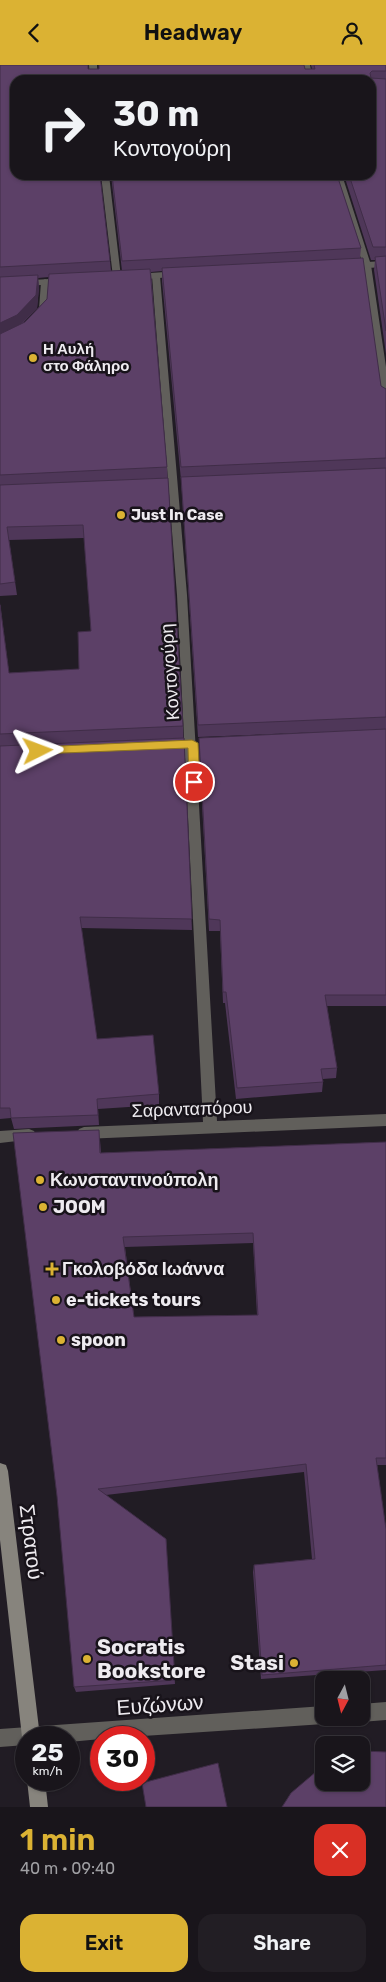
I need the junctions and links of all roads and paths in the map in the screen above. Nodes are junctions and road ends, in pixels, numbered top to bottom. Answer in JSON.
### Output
{"nodes":[{"id":1,"x":105,"y":180,"type":"edge"},
{"id":2,"x":340,"y":180,"type":"edge"},
{"id":3,"x":386,"y":264,"type":"edge"},
{"id":4,"x":367,"y":265,"type":"junction"},
{"id":5,"x":338,"y":267,"type":"edge"},
{"id":6,"x":185,"y":274,"type":"edge"},
{"id":7,"x":156,"y":275,"type":"junction"},
{"id":8,"x":72,"y":280,"type":"edge"},
{"id":9,"x":45,"y":282,"type":"junction"},
{"id":10,"x":0,"y":285,"type":"edge"},
{"id":11,"x":29,"y":324,"type":"edge"},
{"id":12,"x":386,"y":399,"type":"edge"},
{"id":13,"x":386,"y":1120,"type":"edge"},
{"id":14,"x":210,"y":1127,"type":"junction"},
{"id":15,"x":67,"y":1134,"type":"edge"},
{"id":16,"x":38,"y":1135,"type":"edge"},
{"id":17,"x":0,"y":1137,"type":"edge"},
{"id":18,"x":0,"y":1471,"type":"edge"},
{"id":19,"x":386,"y":1711,"type":"edge"},
{"id":20,"x":370,"y":1712,"type":"edge"},
{"id":21,"x":315,"y":1716,"type":"edge"},
{"id":22,"x":30,"y":1726,"type":"edge"},
{"id":23,"x":80,"y":1733,"type":"edge"},
{"id":24,"x":0,"y":1738,"type":"edge"},
{"id":25,"x":15,"y":1738,"type":"edge"},
{"id":26,"x":37,"y":1791,"type":"edge"},
{"id":27,"x":39,"y":1807,"type":"edge"}],
"edges":[{"from":1,"to":7,"type":"street"},
{"from":2,"to":4,"type":"street"},
{"from":3,"to":4,"type":"street"},
{"from":4,"to":5,"type":"street"},
{"from":4,"to":12,"type":"street"},
{"from":6,"to":7,"type":"street"},
{"from":7,"to":14,"type":"street","name":"Κοντογούρη"},
{"from":8,"to":9,"type":"street"},
{"from":9,"to":10,"type":"street"},
{"from":9,"to":11,"type":"street"},
{"from":13,"to":14,"type":"street","name":"Σαρανταπόρου"},
{"from":14,"to":15,"type":"street","name":"Σαρανταπόρου"},
{"from":16,"to":17,"type":"street"},
{"from":18,"to":22,"type":"main road","name":"Στρατού"},
{"from":19,"to":20,"type":"street"},
{"from":21,"to":23,"type":"street","name":"Ευζώνων"},
{"from":24,"to":25,"type":"street","name":"Ευζώνων"},
{"from":26,"to":27,"type":"main road"}]}
